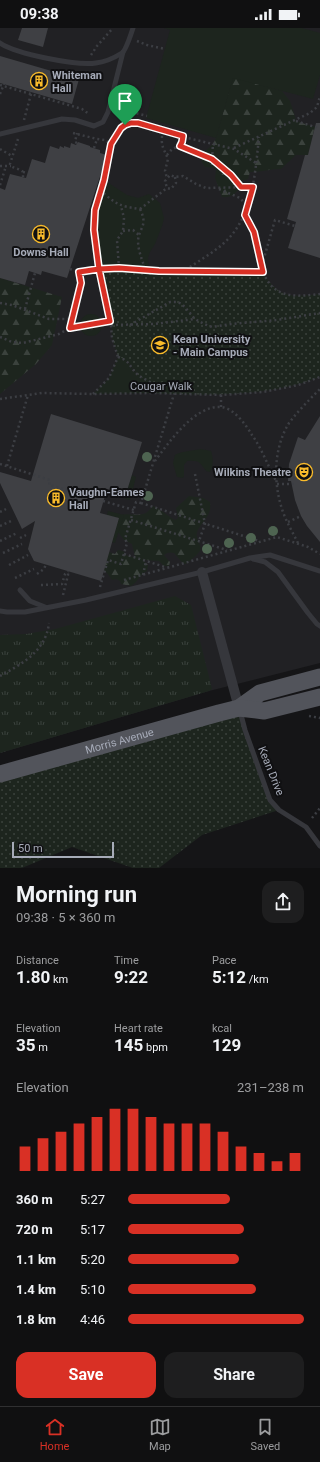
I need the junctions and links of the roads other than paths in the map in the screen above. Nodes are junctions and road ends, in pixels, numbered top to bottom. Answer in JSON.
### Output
{"nodes":[{"id":1,"x":133,"y":28,"type":"edge"},
{"id":2,"x":0,"y":43,"type":"edge"},
{"id":3,"x":124,"y":52,"type":"junction"},
{"id":4,"x":0,"y":134,"type":"edge"},
{"id":5,"x":250,"y":558,"type":"junction"},
{"id":6,"x":320,"y":571,"type":"edge"},
{"id":7,"x":202,"y":572,"type":"junction"},
{"id":8,"x":20,"y":590,"type":"dead end"},
{"id":9,"x":46,"y":607,"type":"junction"},
{"id":10,"x":0,"y":611,"type":"edge"},
{"id":11,"x":320,"y":626,"type":"edge"},
{"id":12,"x":320,"y":677,"type":"edge"},
{"id":13,"x":320,"y":697,"type":"edge"},
{"id":14,"x":239,"y":708,"type":"junction"},
{"id":15,"x":0,"y":774,"type":"edge"},
{"id":16,"x":320,"y":846,"type":"edge"}],
"edges":[{"from":1,"to":3,"type":"lane"},
{"from":2,"to":3,"type":"lane"},
{"from":3,"to":4,"type":"lane"},
{"from":5,"to":6,"type":"lane"},
{"from":5,"to":7,"type":"lane"},
{"from":5,"to":11,"type":"lane"},
{"from":7,"to":9,"type":"lane"},
{"from":7,"to":14,"type":"street"},
{"from":8,"to":9,"type":"lane"},
{"from":9,"to":10,"type":"lane"},
{"from":12,"to":14,"type":"main road","name":"Morris Avenue"},
{"from":13,"to":14,"type":"main road","name":"Morris Avenue"},
{"from":14,"to":15,"type":"main road","name":"Morris Avenue"},
{"from":14,"to":16,"type":"lane","name":"Kean Drive"}]}
